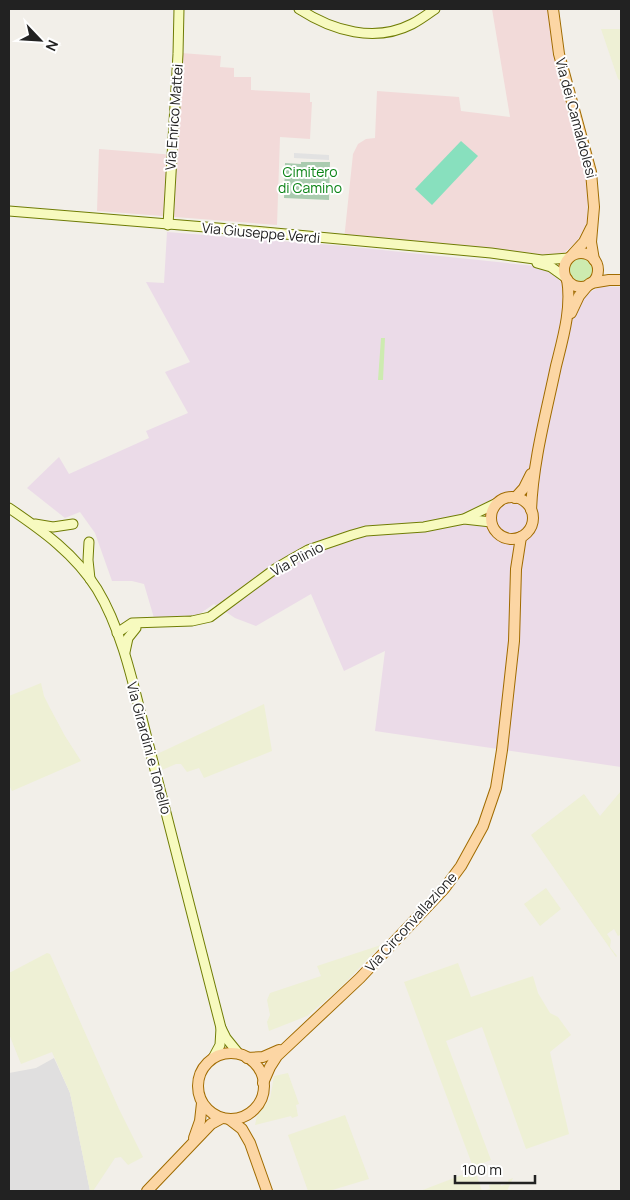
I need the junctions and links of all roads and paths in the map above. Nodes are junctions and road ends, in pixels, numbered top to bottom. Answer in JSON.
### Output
{"nodes":[{"id":1,"x":179,"y":9,"type":"edge"},
{"id":2,"x":299,"y":9,"type":"edge"},
{"id":3,"x":435,"y":9,"type":"edge"},
{"id":4,"x":552,"y":9,"type":"edge"},
{"id":5,"x":9,"y":211,"type":"edge"},
{"id":6,"x":168,"y":225,"type":"junction"},
{"id":7,"x":591,"y":228,"type":"junction"},
{"id":8,"x":571,"y":256,"type":"junction"},
{"id":9,"x":513,"y":257,"type":"junction"},
{"id":10,"x":595,"y":262,"type":"junction"},
{"id":11,"x":566,"y":278,"type":"junction"},
{"id":12,"x":621,"y":279,"type":"edge"},
{"id":13,"x":590,"y":283,"type":"junction"},
{"id":14,"x":566,"y":326,"type":"junction"},
{"id":15,"x":534,"y":466,"type":"junction"},
{"id":16,"x":515,"y":498,"type":"junction"},
{"id":17,"x":499,"y":502,"type":"junction"},
{"id":18,"x":9,"y":508,"type":"edge"},
{"id":19,"x":531,"y":510,"type":"junction"},
{"id":20,"x":464,"y":519,"type":"junction"},
{"id":21,"x":30,"y":522,"type":"junction"},
{"id":22,"x":491,"y":522,"type":"junction"},
{"id":23,"x":73,"y":524,"type":"dead end"},
{"id":24,"x":521,"y":537,"type":"junction"},
{"id":25,"x":503,"y":538,"type":"junction"},
{"id":26,"x":88,"y":542,"type":"dead end"},
{"id":27,"x":516,"y":569,"type":"junction"},
{"id":28,"x":90,"y":579,"type":"junction"},
{"id":29,"x":110,"y":613,"type":"junction"},
{"id":30,"x":137,"y":625,"type":"junction"},
{"id":31,"x":117,"y":632,"type":"junction"},
{"id":32,"x":124,"y":655,"type":"junction"},
{"id":33,"x":221,"y":1028,"type":"junction"},
{"id":34,"x":290,"y":1042,"type":"junction"},
{"id":35,"x":243,"y":1056,"type":"junction"},
{"id":36,"x":213,"y":1058,"type":"junction"},
{"id":37,"x":263,"y":1083,"type":"junction"},
{"id":38,"x":202,"y":1103,"type":"junction"},
{"id":39,"x":252,"y":1111,"type":"junction"},
{"id":40,"x":225,"y":1119,"type":"junction"},
{"id":41,"x":193,"y":1142,"type":"junction"},
{"id":42,"x":250,"y":1143,"type":"junction"},
{"id":43,"x":147,"y":1191,"type":"edge"},
{"id":44,"x":267,"y":1191,"type":"edge"}],
"edges":[{"from":1,"to":6,"type":"main road","name":"Via Enrico Mattei"},
{"from":2,"to":3,"type":"main road"},
{"from":4,"to":7,"type":"main road","name":"Via dei Camaldolesi"},
{"from":5,"to":6,"type":"main road","name":"Via Giuseppe Verdi"},
{"from":6,"to":9,"type":"main road","name":"Via Giuseppe Verdi"},
{"from":7,"to":8,"type":"main road","name":"Via dei Camaldolesi"},
{"from":7,"to":10,"type":"main road","name":"Via dei Camaldolesi"},
{"from":8,"to":9,"type":"main road","name":"Via Giuseppe Verdi"},
{"from":8,"to":10,"type":"main road"},
{"from":8,"to":11,"type":"main road"},
{"from":9,"to":11,"type":"main road","name":"Via Giuseppe Verdi"},
{"from":10,"to":12,"type":"main road"},
{"from":10,"to":13,"type":"main road"},
{"from":11,"to":13,"type":"main road"},
{"from":11,"to":14,"type":"main road"},
{"from":12,"to":13,"type":"main road"},
{"from":13,"to":14,"type":"main road"},
{"from":14,"to":15,"type":"main road"},
{"from":15,"to":16,"type":"main road"},
{"from":15,"to":19,"type":"main road"},
{"from":16,"to":17,"type":"main road"},
{"from":16,"to":19,"type":"main road"},
{"from":17,"to":20,"type":"main road","name":"Via Plinio"},
{"from":17,"to":22,"type":"main road"},
{"from":18,"to":21,"type":"main road","name":"Via Girardini e Tonello"},
{"from":19,"to":24,"type":"main road"},
{"from":20,"to":22,"type":"main road","name":"Via Plinio"},
{"from":20,"to":30,"type":"main road","name":"Via Plinio"},
{"from":21,"to":23,"type":"main road"},
{"from":21,"to":28,"type":"main road","name":"Via Girardini e Tonello"},
{"from":22,"to":25,"type":"main road"},
{"from":24,"to":25,"type":"main road"},
{"from":24,"to":27,"type":"main road","name":"Via Circonvallazione"},
{"from":25,"to":27,"type":"main road","name":"Via Circonvallazione"},
{"from":26,"to":28,"type":"main road"},
{"from":27,"to":34,"type":"main road","name":"Via Circonvallazione"},
{"from":28,"to":29,"type":"main road","name":"Via Girardini e Tonello"},
{"from":29,"to":30,"type":"main road"},
{"from":29,"to":31,"type":"main road","name":"Via Girardini e Tonello"},
{"from":30,"to":31,"type":"main road","name":"Via Plinio"},
{"from":30,"to":32,"type":"main road"},
{"from":31,"to":32,"type":"main road","name":"Via Girardini e Tonello"},
{"from":32,"to":33,"type":"main road","name":"Via Girardini e Tonello"},
{"from":33,"to":35,"type":"main road","name":"Via Girardini e Tonello"},
{"from":33,"to":36,"type":"main road","name":"Via Girardini e Tonello"},
{"from":34,"to":35,"type":"main road","name":"Via Circonvallazione"},
{"from":34,"to":37,"type":"main road","name":"Via Circonvallazione"},
{"from":35,"to":36,"type":"main road"},
{"from":35,"to":37,"type":"main road"},
{"from":36,"to":38,"type":"main road"},
{"from":37,"to":39,"type":"main road"},
{"from":38,"to":40,"type":"main road"},
{"from":38,"to":41,"type":"main road"},
{"from":39,"to":40,"type":"main road"},
{"from":39,"to":42,"type":"main road"},
{"from":40,"to":41,"type":"main road"},
{"from":40,"to":42,"type":"main road"},
{"from":41,"to":43,"type":"main road"},
{"from":42,"to":44,"type":"main road"}]}
